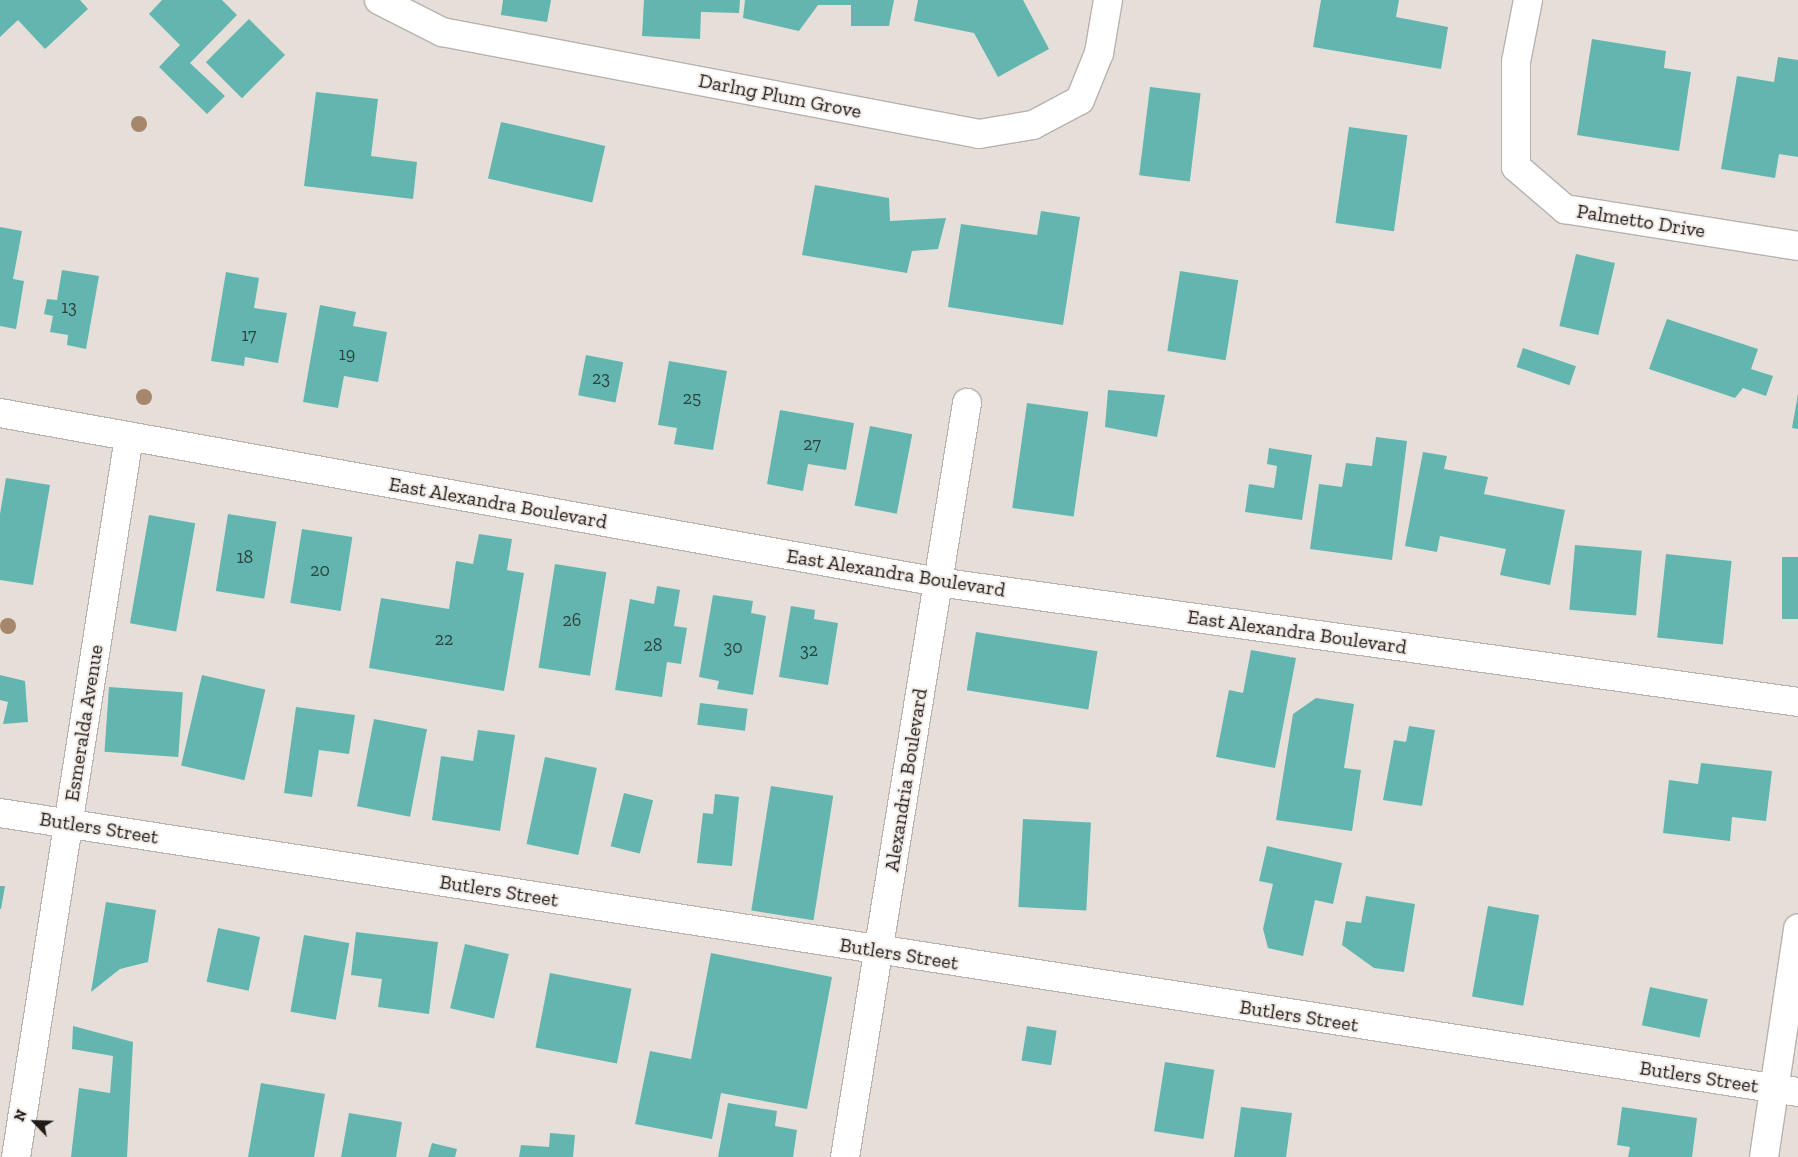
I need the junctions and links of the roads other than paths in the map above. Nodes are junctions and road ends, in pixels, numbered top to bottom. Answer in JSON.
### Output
{"nodes":[{"id":1,"x":380,"y":0,"type":"edge"},
{"id":2,"x":1108,"y":0,"type":"edge"},
{"id":3,"x":1528,"y":0,"type":"edge"},
{"id":4,"x":1798,"y":246,"type":"edge"},
{"id":5,"x":967,"y":404,"type":"dead end"},
{"id":6,"x":0,"y":413,"type":"edge"},
{"id":7,"x":129,"y":437,"type":"junction"},
{"id":8,"x":938,"y":582,"type":"junction"},
{"id":9,"x":1798,"y":702,"type":"edge"},
{"id":10,"x":0,"y":813,"type":"edge"},
{"id":11,"x":68,"y":824,"type":"junction"},
{"id":12,"x":1798,"y":929,"type":"edge"},
{"id":13,"x":878,"y":951,"type":"junction"},
{"id":14,"x":1786,"y":1090,"type":"edge"},
{"id":15,"x":16,"y":1157,"type":"edge"},
{"id":16,"x":845,"y":1157,"type":"edge"},
{"id":17,"x":1764,"y":1157,"type":"edge"}],
"edges":[{"from":1,"to":2,"type":"street","name":"Darlng Plum Grove"},
{"from":3,"to":4,"type":"street","name":"Palmetto Drive"},
{"from":5,"to":8,"type":"street","name":"Alexandria Boulevard"},
{"from":6,"to":7,"type":"street","name":"East Alexandra Boulevard"},
{"from":7,"to":8,"type":"street","name":"East Alexandra Boulevard"},
{"from":7,"to":11,"type":"street","name":"Esmeralda Avenue"},
{"from":8,"to":9,"type":"street","name":"East Alexandra Boulevard"},
{"from":8,"to":13,"type":"street","name":"Alexandria Boulevard"},
{"from":10,"to":11,"type":"street","name":"Butlers Street"},
{"from":11,"to":13,"type":"street","name":"Butlers Street"},
{"from":11,"to":15,"type":"street","name":"Esmeralda Avenue"},
{"from":12,"to":14,"type":"street"},
{"from":13,"to":14,"type":"street","name":"Butlers Street"},
{"from":13,"to":16,"type":"street","name":"Alexandria Boulevard"},
{"from":14,"to":17,"type":"street"}]}
